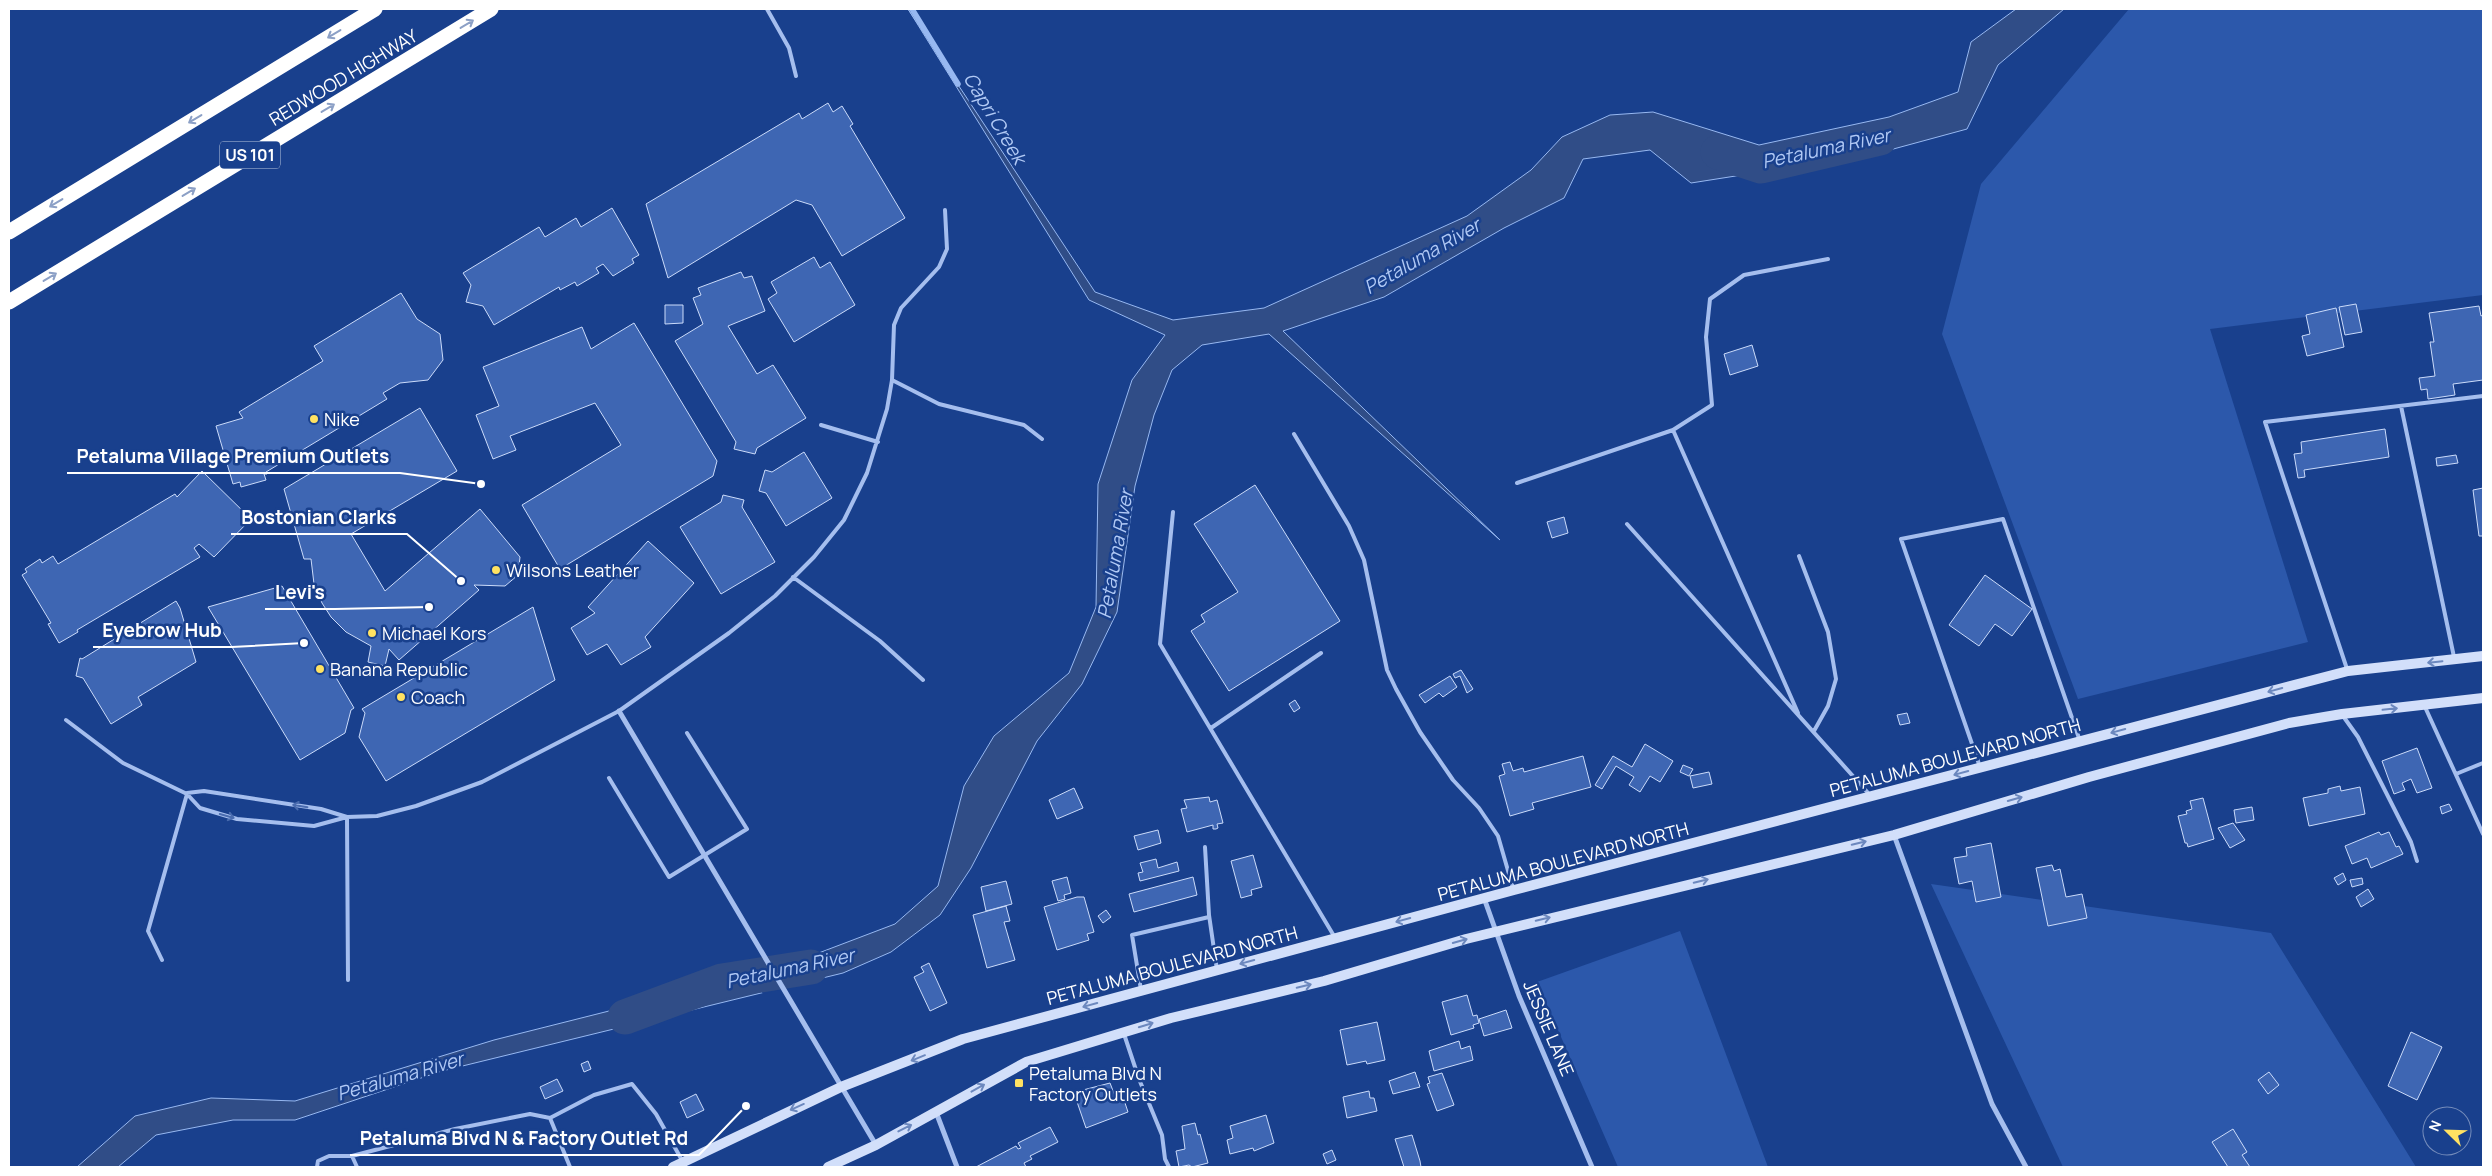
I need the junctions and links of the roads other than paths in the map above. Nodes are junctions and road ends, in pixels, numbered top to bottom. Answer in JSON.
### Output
{"nodes":[{"id":1,"x":375,"y":9,"type":"edge"},
{"id":2,"x":492,"y":9,"type":"edge"},
{"id":3,"x":767,"y":9,"type":"edge"},
{"id":4,"x":796,"y":76,"type":"dead end"},
{"id":5,"x":945,"y":210,"type":"dead end"},
{"id":6,"x":9,"y":232,"type":"edge"},
{"id":7,"x":1828,"y":259,"type":"dead end"},
{"id":8,"x":9,"y":302,"type":"edge"},
{"id":9,"x":892,"y":380,"type":"junction"},
{"id":10,"x":2483,"y":396,"type":"edge"},
{"id":11,"x":2401,"y":406,"type":"junction"},
{"id":12,"x":821,"y":425,"type":"dead end"},
{"id":13,"x":1674,"y":430,"type":"junction"},
{"id":14,"x":1294,"y":434,"type":"dead end"},
{"id":15,"x":1042,"y":439,"type":"dead end"},
{"id":16,"x":878,"y":442,"type":"junction"},
{"id":17,"x":1517,"y":483,"type":"dead end"},
{"id":18,"x":1173,"y":512,"type":"dead end"},
{"id":19,"x":1628,"y":524,"type":"dead end"},
{"id":20,"x":1799,"y":556,"type":"dead end"},
{"id":21,"x":793,"y":577,"type":"junction"},
{"id":22,"x":1321,"y":653,"type":"dead end"},
{"id":23,"x":2483,"y":656,"type":"edge"},
{"id":24,"x":2455,"y":659,"type":"junction"},
{"id":25,"x":2348,"y":671,"type":"junction"},
{"id":26,"x":923,"y":680,"type":"dead end"},
{"id":27,"x":2483,"y":698,"type":"edge"},
{"id":28,"x":2424,"y":705,"type":"junction"},
{"id":29,"x":619,"y":711,"type":"junction"},
{"id":30,"x":1798,"y":713,"type":"junction"},
{"id":31,"x":2342,"y":714,"type":"junction"},
{"id":32,"x":66,"y":720,"type":"dead end"},
{"id":33,"x":1210,"y":728,"type":"junction"},
{"id":34,"x":1814,"y":731,"type":"junction"},
{"id":35,"x":687,"y":733,"type":"dead end"},
{"id":36,"x":2080,"y":741,"type":"junction"},
{"id":37,"x":2483,"y":763,"type":"edge"},
{"id":38,"x":1980,"y":767,"type":"junction"},
{"id":39,"x":2456,"y":774,"type":"junction"},
{"id":40,"x":609,"y":778,"type":"dead end"},
{"id":41,"x":186,"y":793,"type":"junction"},
{"id":42,"x":1871,"y":796,"type":"junction"},
{"id":43,"x":347,"y":817,"type":"junction"},
{"id":44,"x":2483,"y":834,"type":"edge"},
{"id":45,"x":1894,"y":835,"type":"junction"},
{"id":46,"x":1205,"y":847,"type":"dead end"},
{"id":47,"x":2417,"y":861,"type":"dead end"},
{"id":48,"x":1514,"y":890,"type":"junction"},
{"id":49,"x":1484,"y":898,"type":"junction"},
{"id":50,"x":1209,"y":917,"type":"junction"},
{"id":51,"x":1496,"y":931,"type":"junction"},
{"id":52,"x":1335,"y":938,"type":"junction"},
{"id":53,"x":162,"y":960,"type":"dead end"},
{"id":54,"x":1217,"y":970,"type":"junction"},
{"id":55,"x":348,"y":980,"type":"dead end"},
{"id":56,"x":1141,"y":991,"type":"junction"},
{"id":57,"x":1123,"y":1032,"type":"junction"},
{"id":58,"x":841,"y":1087,"type":"junction"},
{"id":59,"x":936,"y":1112,"type":"junction"},
{"id":60,"x":550,"y":1118,"type":"junction"},
{"id":61,"x":876,"y":1145,"type":"junction"},
{"id":62,"x":352,"y":1156,"type":"junction"},
{"id":63,"x":683,"y":1162,"type":"junction"},
{"id":64,"x":317,"y":1167,"type":"edge"},
{"id":65,"x":357,"y":1167,"type":"edge"},
{"id":66,"x":570,"y":1167,"type":"edge"},
{"id":67,"x":673,"y":1167,"type":"edge"},
{"id":68,"x":828,"y":1167,"type":"edge"},
{"id":69,"x":957,"y":1167,"type":"edge"},
{"id":70,"x":1169,"y":1167,"type":"edge"},
{"id":71,"x":1592,"y":1167,"type":"edge"},
{"id":72,"x":2026,"y":1167,"type":"edge"}],
"edges":[{"from":1,"to":6,"type":"highway","one_way":true},
{"from":8,"to":2,"type":"highway","name":"REDWOOD HIGHWAY","number":"US 101","one_way":true},
{"from":3,"to":4,"type":"lane"},
{"from":5,"to":9,"type":"lane"},
{"from":7,"to":13,"type":"lane"},
{"from":9,"to":15,"type":"lane"},
{"from":9,"to":16,"type":"lane"},
{"from":10,"to":11,"type":"lane"},
{"from":11,"to":24,"type":"lane"},
{"from":11,"to":25,"type":"lane"},
{"from":12,"to":16,"type":"lane"},
{"from":13,"to":17,"type":"lane"},
{"from":13,"to":30,"type":"lane"},
{"from":14,"to":48,"type":"lane"},
{"from":16,"to":21,"type":"lane"},
{"from":18,"to":33,"type":"lane"},
{"from":19,"to":30,"type":"lane"},
{"from":20,"to":34,"type":"lane"},
{"from":21,"to":26,"type":"lane"},
{"from":21,"to":29,"type":"lane"},
{"from":22,"to":33,"type":"lane"},
{"from":23,"to":24,"type":"main road","name":"PETALUMA BOULEVARD NORTH"},
{"from":24,"to":25,"type":"main road","name":"PETALUMA BOULEVARD NORTH","one_way":true},
{"from":25,"to":36,"type":"main road","name":"PETALUMA BOULEVARD NORTH","one_way":true},
{"from":27,"to":28,"type":"main road"},
{"from":31,"to":28,"type":"main road","one_way":true},
{"from":28,"to":39,"type":"lane"},
{"from":29,"to":43,"type":"lane"},
{"from":29,"to":58,"type":"street"},
{"from":30,"to":34,"type":"lane"},
{"from":45,"to":31,"type":"main road","one_way":true},
{"from":31,"to":47,"type":"lane"},
{"from":32,"to":41,"type":"lane"},
{"from":33,"to":52,"type":"lane"},
{"from":34,"to":42,"type":"lane"},
{"from":35,"to":40,"type":"lane"},
{"from":36,"to":38,"type":"main road","name":"PETALUMA BOULEVARD NORTH"},
{"from":36,"to":38,"type":"lane"},
{"from":37,"to":39,"type":"lane"},
{"from":38,"to":42,"type":"main road","name":"PETALUMA BOULEVARD NORTH","one_way":true},
{"from":39,"to":44,"type":"lane"},
{"from":43,"to":41,"type":"lane","one_way":true},
{"from":41,"to":43,"type":"lane","one_way":true},
{"from":41,"to":53,"type":"lane"},
{"from":42,"to":48,"type":"main road","name":"PETALUMA BOULEVARD NORTH"},
{"from":43,"to":55,"type":"lane"},
{"from":51,"to":45,"type":"main road","one_way":true},
{"from":45,"to":72,"type":"street"},
{"from":46,"to":50,"type":"lane"},
{"from":48,"to":49,"type":"main road","name":"PETALUMA BOULEVARD NORTH"},
{"from":49,"to":51,"type":"street","name":"JESSIE LANE"},
{"from":49,"to":52,"type":"main road","name":"PETALUMA BOULEVARD NORTH","one_way":true},
{"from":50,"to":54,"type":"lane"},
{"from":50,"to":56,"type":"lane"},
{"from":57,"to":51,"type":"main road","one_way":true},
{"from":51,"to":71,"type":"street","name":"JESSIE LANE"},
{"from":52,"to":54,"type":"main road","name":"PETALUMA BOULEVARD NORTH","one_way":true},
{"from":54,"to":56,"type":"main road","name":"PETALUMA BOULEVARD NORTH"},
{"from":56,"to":58,"type":"main road","name":"PETALUMA BOULEVARD NORTH","one_way":true},
{"from":59,"to":57,"type":"main road","one_way":true},
{"from":57,"to":70,"type":"lane"},
{"from":58,"to":61,"type":"street"},
{"from":58,"to":63,"type":"main road","name":"PETALUMA BOULEVARD NORTH","one_way":true},
{"from":61,"to":59,"type":"main road","one_way":true},
{"from":59,"to":69,"type":"street"},
{"from":60,"to":62,"type":"lane"},
{"from":60,"to":63,"type":"lane"},
{"from":60,"to":66,"type":"lane"},
{"from":61,"to":68,"type":"main road"},
{"from":62,"to":64,"type":"lane"},
{"from":62,"to":65,"type":"lane"},
{"from":63,"to":67,"type":"main road","name":"PETALUMA BOULEVARD NORTH"}]}
